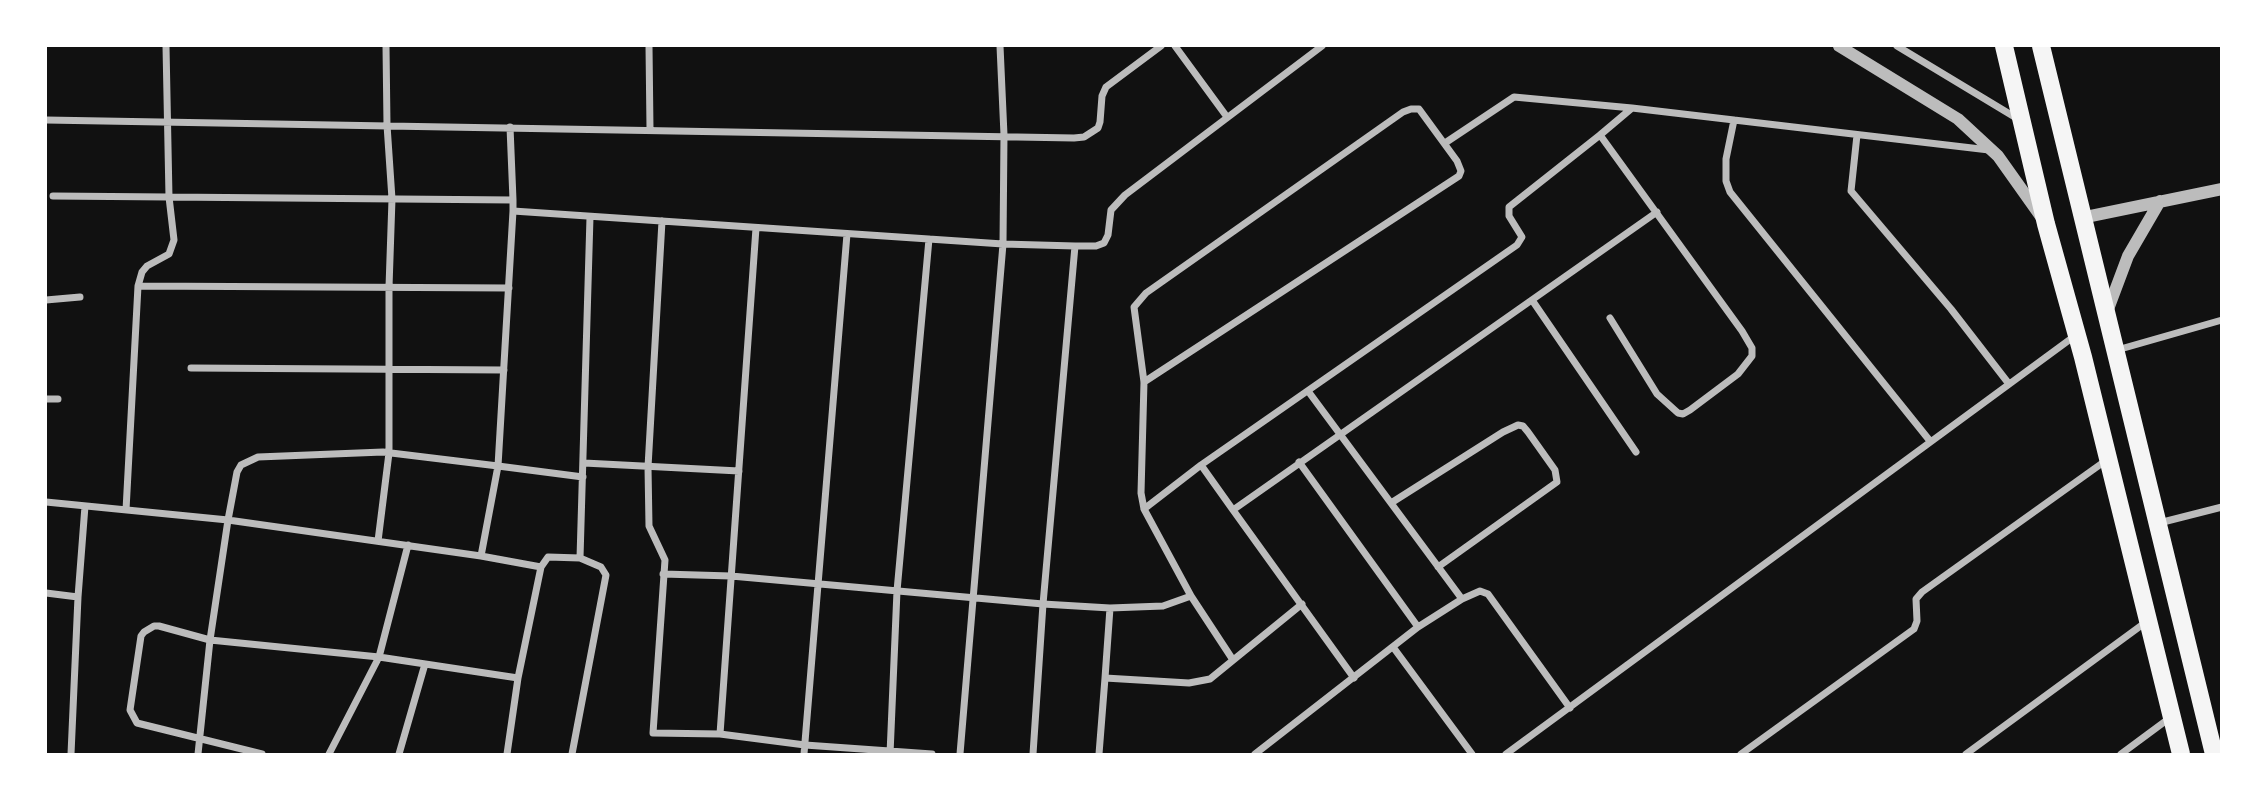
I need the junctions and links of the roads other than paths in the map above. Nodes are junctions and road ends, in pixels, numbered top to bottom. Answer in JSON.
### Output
{"nodes":[{"id":1,"x":166,"y":46,"type":"edge"},
{"id":2,"x":386,"y":46,"type":"edge"},
{"id":3,"x":649,"y":46,"type":"edge"},
{"id":4,"x":1000,"y":46,"type":"edge"},
{"id":5,"x":1161,"y":46,"type":"edge"},
{"id":6,"x":1175,"y":46,"type":"edge"},
{"id":7,"x":1839,"y":46,"type":"edge"},
{"id":8,"x":1897,"y":46,"type":"edge"},
{"id":9,"x":2004,"y":46,"type":"edge"},
{"id":10,"x":2041,"y":46,"type":"edge"},
{"id":11,"x":1316,"y":47,"type":"edge"},
{"id":12,"x":1632,"y":108,"type":"junction"},
{"id":13,"x":1227,"y":117,"type":"junction"},
{"id":14,"x":46,"y":120,"type":"edge"},
{"id":15,"x":1734,"y":120,"type":"junction"},
{"id":16,"x":168,"y":121,"type":"junction"},
{"id":17,"x":2022,"y":121,"type":"junction"},
{"id":18,"x":387,"y":125,"type":"junction"},
{"id":19,"x":510,"y":127,"type":"junction"},
{"id":20,"x":650,"y":129,"type":"junction"},
{"id":21,"x":1004,"y":135,"type":"junction"},
{"id":22,"x":1600,"y":135,"type":"junction"},
{"id":23,"x":1857,"y":135,"type":"junction"},
{"id":24,"x":1445,"y":143,"type":"junction"},
{"id":25,"x":1993,"y":151,"type":"junction"},
{"id":26,"x":2221,"y":189,"type":"edge"},
{"id":27,"x":53,"y":196,"type":"dead end"},
{"id":28,"x":169,"y":197,"type":"junction"},
{"id":29,"x":392,"y":199,"type":"junction"},
{"id":30,"x":513,"y":200,"type":"junction"},
{"id":31,"x":2160,"y":201,"type":"junction"},
{"id":32,"x":513,"y":211,"type":"junction"},
{"id":33,"x":1657,"y":212,"type":"junction"},
{"id":34,"x":590,"y":217,"type":"junction"},
{"id":35,"x":2081,"y":218,"type":"junction"},
{"id":36,"x":662,"y":222,"type":"junction"},
{"id":37,"x":2046,"y":224,"type":"junction"},
{"id":38,"x":756,"y":228,"type":"junction"},
{"id":39,"x":847,"y":234,"type":"junction"},
{"id":40,"x":929,"y":239,"type":"junction"},
{"id":41,"x":1003,"y":244,"type":"junction"},
{"id":42,"x":1075,"y":246,"type":"junction"},
{"id":43,"x":138,"y":286,"type":"junction"},
{"id":44,"x":389,"y":287,"type":"junction"},
{"id":45,"x":509,"y":288,"type":"junction"},
{"id":46,"x":80,"y":298,"type":"dead end"},
{"id":47,"x":46,"y":300,"type":"edge"},
{"id":48,"x":1532,"y":300,"type":"junction"},
{"id":49,"x":2107,"y":312,"type":"junction"},
{"id":50,"x":1610,"y":318,"type":"dead end"},
{"id":51,"x":2221,"y":320,"type":"edge"},
{"id":52,"x":2076,"y":334,"type":"junction"},
{"id":53,"x":2117,"y":350,"type":"junction"},
{"id":54,"x":191,"y":368,"type":"dead end"},
{"id":55,"x":390,"y":369,"type":"junction"},
{"id":56,"x":504,"y":370,"type":"junction"},
{"id":57,"x":1144,"y":382,"type":"junction"},
{"id":58,"x":2009,"y":384,"type":"junction"},
{"id":59,"x":1308,"y":391,"type":"junction"},
{"id":60,"x":46,"y":399,"type":"edge"},
{"id":61,"x":58,"y":399,"type":"dead end"},
{"id":62,"x":1340,"y":434,"type":"junction"},
{"id":63,"x":1930,"y":441,"type":"junction"},
{"id":64,"x":1636,"y":452,"type":"dead end"},
{"id":65,"x":389,"y":453,"type":"junction"},
{"id":66,"x":2108,"y":459,"type":"junction"},
{"id":67,"x":1299,"y":462,"type":"junction"},
{"id":68,"x":584,"y":463,"type":"junction"},
{"id":69,"x":1202,"y":465,"type":"junction"},
{"id":70,"x":498,"y":466,"type":"junction"},
{"id":71,"x":649,"y":467,"type":"junction"},
{"id":72,"x":739,"y":471,"type":"junction"},
{"id":73,"x":583,"y":477,"type":"junction"},
{"id":74,"x":46,"y":502,"type":"edge"},
{"id":75,"x":1391,"y":503,"type":"junction"},
{"id":76,"x":85,"y":506,"type":"junction"},
{"id":77,"x":2221,"y":507,"type":"edge"},
{"id":78,"x":1144,"y":509,"type":"junction"},
{"id":79,"x":126,"y":510,"type":"junction"},
{"id":80,"x":1233,"y":510,"type":"junction"},
{"id":81,"x":228,"y":520,"type":"junction"},
{"id":82,"x":2158,"y":523,"type":"junction"},
{"id":83,"x":378,"y":541,"type":"junction"},
{"id":84,"x":408,"y":545,"type":"junction"},
{"id":85,"x":481,"y":556,"type":"junction"},
{"id":86,"x":580,"y":558,"type":"junction"},
{"id":87,"x":541,"y":567,"type":"junction"},
{"id":88,"x":1438,"y":567,"type":"junction"},
{"id":89,"x":663,"y":574,"type":"junction"},
{"id":90,"x":731,"y":576,"type":"junction"},
{"id":91,"x":818,"y":585,"type":"junction"},
{"id":92,"x":897,"y":591,"type":"junction"},
{"id":93,"x":46,"y":593,"type":"edge"},
{"id":94,"x":1191,"y":596,"type":"junction"},
{"id":95,"x":78,"y":597,"type":"junction"},
{"id":96,"x":973,"y":597,"type":"junction"},
{"id":97,"x":1462,"y":599,"type":"junction"},
{"id":98,"x":1043,"y":604,"type":"junction"},
{"id":99,"x":1302,"y":604,"type":"junction"},
{"id":100,"x":1110,"y":608,"type":"junction"},
{"id":101,"x":2148,"y":621,"type":"junction"},
{"id":102,"x":1418,"y":627,"type":"junction"},
{"id":103,"x":210,"y":640,"type":"junction"},
{"id":104,"x":1393,"y":647,"type":"junction"},
{"id":105,"x":379,"y":657,"type":"junction"},
{"id":106,"x":1233,"y":660,"type":"junction"},
{"id":107,"x":425,"y":664,"type":"junction"},
{"id":108,"x":518,"y":678,"type":"junction"},
{"id":109,"x":1105,"y":678,"type":"junction"},
{"id":110,"x":1354,"y":678,"type":"junction"},
{"id":111,"x":1570,"y":708,"type":"junction"},
{"id":112,"x":2172,"y":717,"type":"junction"},
{"id":113,"x":720,"y":734,"type":"junction"},
{"id":114,"x":198,"y":738,"type":"junction"},
{"id":115,"x":805,"y":745,"type":"junction"},
{"id":116,"x":890,"y":753,"type":"edge"},
{"id":117,"x":71,"y":754,"type":"edge"},
{"id":118,"x":198,"y":754,"type":"edge"},
{"id":119,"x":262,"y":754,"type":"edge"},
{"id":120,"x":329,"y":754,"type":"edge"},
{"id":121,"x":400,"y":754,"type":"edge"},
{"id":122,"x":507,"y":754,"type":"edge"},
{"id":123,"x":572,"y":754,"type":"edge"},
{"id":124,"x":804,"y":754,"type":"edge"},
{"id":125,"x":932,"y":754,"type":"edge"},
{"id":126,"x":960,"y":754,"type":"edge"},
{"id":127,"x":1033,"y":754,"type":"edge"},
{"id":128,"x":1098,"y":754,"type":"edge"},
{"id":129,"x":1255,"y":754,"type":"edge"},
{"id":130,"x":1472,"y":754,"type":"edge"},
{"id":131,"x":1506,"y":754,"type":"edge"},
{"id":132,"x":1741,"y":754,"type":"edge"},
{"id":133,"x":1966,"y":754,"type":"edge"},
{"id":134,"x":2121,"y":754,"type":"edge"},
{"id":135,"x":2181,"y":754,"type":"edge"},
{"id":136,"x":2214,"y":754,"type":"edge"}],
"edges":[{"from":1,"to":16,"type":"street"},
{"from":2,"to":18,"type":"street"},
{"from":3,"to":20,"type":"street"},
{"from":4,"to":21,"type":"street"},
{"from":5,"to":21,"type":"street"},
{"from":6,"to":13,"type":"street"},
{"from":7,"to":25,"type":"street"},
{"from":8,"to":17,"type":"street"},
{"from":9,"to":17,"type":"main road"},
{"from":10,"to":35,"type":"main road"},
{"from":11,"to":13,"type":"street"},
{"from":12,"to":15,"type":"street"},
{"from":12,"to":22,"type":"street"},
{"from":12,"to":24,"type":"street"},
{"from":13,"to":42,"type":"street"},
{"from":14,"to":16,"type":"street"},
{"from":15,"to":23,"type":"street"},
{"from":15,"to":63,"type":"street"},
{"from":16,"to":18,"type":"street"},
{"from":16,"to":28,"type":"street"},
{"from":17,"to":37,"type":"main road"},
{"from":18,"to":19,"type":"street"},
{"from":18,"to":29,"type":"street"},
{"from":19,"to":20,"type":"street"},
{"from":19,"to":30,"type":"street"},
{"from":20,"to":21,"type":"street"},
{"from":21,"to":41,"type":"street"},
{"from":22,"to":33,"type":"street"},
{"from":22,"to":59,"type":"street"},
{"from":23,"to":25,"type":"street"},
{"from":23,"to":58,"type":"street"},
{"from":24,"to":57,"type":"street"},
{"from":24,"to":57,"type":"street"},
{"from":25,"to":37,"type":"street"},
{"from":26,"to":31,"type":"street"},
{"from":27,"to":28,"type":"street"},
{"from":28,"to":29,"type":"street"},
{"from":28,"to":43,"type":"street"},
{"from":29,"to":30,"type":"street"},
{"from":29,"to":44,"type":"street"},
{"from":30,"to":32,"type":"street"},
{"from":31,"to":35,"type":"street"},
{"from":31,"to":49,"type":"street"},
{"from":32,"to":34,"type":"street"},
{"from":32,"to":45,"type":"street"},
{"from":33,"to":48,"type":"street"},
{"from":33,"to":50,"type":"street"},
{"from":34,"to":36,"type":"street"},
{"from":34,"to":68,"type":"street"},
{"from":35,"to":49,"type":"main road"},
{"from":36,"to":38,"type":"street"},
{"from":36,"to":71,"type":"street"},
{"from":37,"to":52,"type":"main road"},
{"from":38,"to":39,"type":"street"},
{"from":38,"to":72,"type":"street"},
{"from":39,"to":40,"type":"street"},
{"from":39,"to":91,"type":"street"},
{"from":40,"to":41,"type":"street"},
{"from":40,"to":92,"type":"street"},
{"from":41,"to":42,"type":"street"},
{"from":41,"to":96,"type":"street"},
{"from":42,"to":98,"type":"street"},
{"from":43,"to":44,"type":"street"},
{"from":43,"to":79,"type":"street"},
{"from":44,"to":45,"type":"street"},
{"from":44,"to":55,"type":"street"},
{"from":45,"to":56,"type":"street"},
{"from":46,"to":47,"type":"street"},
{"from":48,"to":62,"type":"street"},
{"from":48,"to":64,"type":"street"},
{"from":49,"to":53,"type":"main road"},
{"from":51,"to":53,"type":"street"},
{"from":52,"to":58,"type":"street"},
{"from":52,"to":66,"type":"main road"},
{"from":53,"to":82,"type":"main road"},
{"from":54,"to":55,"type":"street"},
{"from":55,"to":56,"type":"street"},
{"from":55,"to":65,"type":"street"},
{"from":56,"to":70,"type":"street"},
{"from":57,"to":78,"type":"street"},
{"from":58,"to":63,"type":"street"},
{"from":59,"to":62,"type":"street"},
{"from":59,"to":69,"type":"street"},
{"from":60,"to":61,"type":"street"},
{"from":62,"to":67,"type":"street"},
{"from":62,"to":75,"type":"street"},
{"from":63,"to":111,"type":"street"},
{"from":65,"to":70,"type":"street"},
{"from":65,"to":81,"type":"street"},
{"from":65,"to":83,"type":"street"},
{"from":66,"to":101,"type":"main road"},
{"from":66,"to":132,"type":"street"},
{"from":67,"to":80,"type":"street"},
{"from":67,"to":102,"type":"street"},
{"from":68,"to":71,"type":"street"},
{"from":68,"to":73,"type":"street"},
{"from":69,"to":78,"type":"street"},
{"from":69,"to":80,"type":"street"},
{"from":70,"to":73,"type":"street"},
{"from":70,"to":85,"type":"street"},
{"from":71,"to":72,"type":"street"},
{"from":71,"to":89,"type":"street"},
{"from":72,"to":90,"type":"street"},
{"from":73,"to":86,"type":"street"},
{"from":74,"to":76,"type":"street"},
{"from":75,"to":88,"type":"street"},
{"from":75,"to":88,"type":"street"},
{"from":76,"to":79,"type":"street"},
{"from":76,"to":95,"type":"street"},
{"from":77,"to":82,"type":"street"},
{"from":78,"to":94,"type":"street"},
{"from":79,"to":81,"type":"street"},
{"from":80,"to":99,"type":"street"},
{"from":81,"to":83,"type":"street"},
{"from":81,"to":103,"type":"street"},
{"from":82,"to":136,"type":"main road"},
{"from":83,"to":84,"type":"street"},
{"from":84,"to":85,"type":"street"},
{"from":84,"to":105,"type":"street"},
{"from":85,"to":87,"type":"street"},
{"from":86,"to":87,"type":"street"},
{"from":86,"to":123,"type":"street"},
{"from":87,"to":108,"type":"street"},
{"from":88,"to":97,"type":"street"},
{"from":89,"to":90,"type":"street"},
{"from":89,"to":113,"type":"street"},
{"from":90,"to":91,"type":"street"},
{"from":90,"to":113,"type":"street"},
{"from":91,"to":92,"type":"street"},
{"from":91,"to":115,"type":"street"},
{"from":92,"to":96,"type":"street"},
{"from":92,"to":116,"type":"street"},
{"from":93,"to":95,"type":"street"},
{"from":94,"to":100,"type":"street"},
{"from":94,"to":106,"type":"street"},
{"from":95,"to":117,"type":"street"},
{"from":96,"to":98,"type":"street"},
{"from":96,"to":126,"type":"street"},
{"from":97,"to":102,"type":"street"},
{"from":97,"to":111,"type":"street"},
{"from":98,"to":100,"type":"street"},
{"from":98,"to":127,"type":"street"},
{"from":99,"to":106,"type":"street"},
{"from":99,"to":110,"type":"street"},
{"from":100,"to":109,"type":"street"},
{"from":101,"to":112,"type":"main road"},
{"from":101,"to":133,"type":"street"},
{"from":102,"to":104,"type":"street"},
{"from":103,"to":105,"type":"street"},
{"from":103,"to":114,"type":"street"},
{"from":103,"to":114,"type":"street"},
{"from":104,"to":110,"type":"street"},
{"from":104,"to":130,"type":"street"},
{"from":105,"to":107,"type":"street"},
{"from":105,"to":120,"type":"street"},
{"from":106,"to":109,"type":"street"},
{"from":107,"to":108,"type":"street"},
{"from":107,"to":121,"type":"street"},
{"from":108,"to":122,"type":"street"},
{"from":109,"to":128,"type":"street"},
{"from":110,"to":129,"type":"street"},
{"from":111,"to":131,"type":"street"},
{"from":112,"to":134,"type":"street"},
{"from":112,"to":135,"type":"main road"},
{"from":113,"to":115,"type":"street"},
{"from":114,"to":118,"type":"street"},
{"from":114,"to":119,"type":"street"},
{"from":115,"to":116,"type":"street"},
{"from":115,"to":124,"type":"street"},
{"from":116,"to":125,"type":"street"}]}
